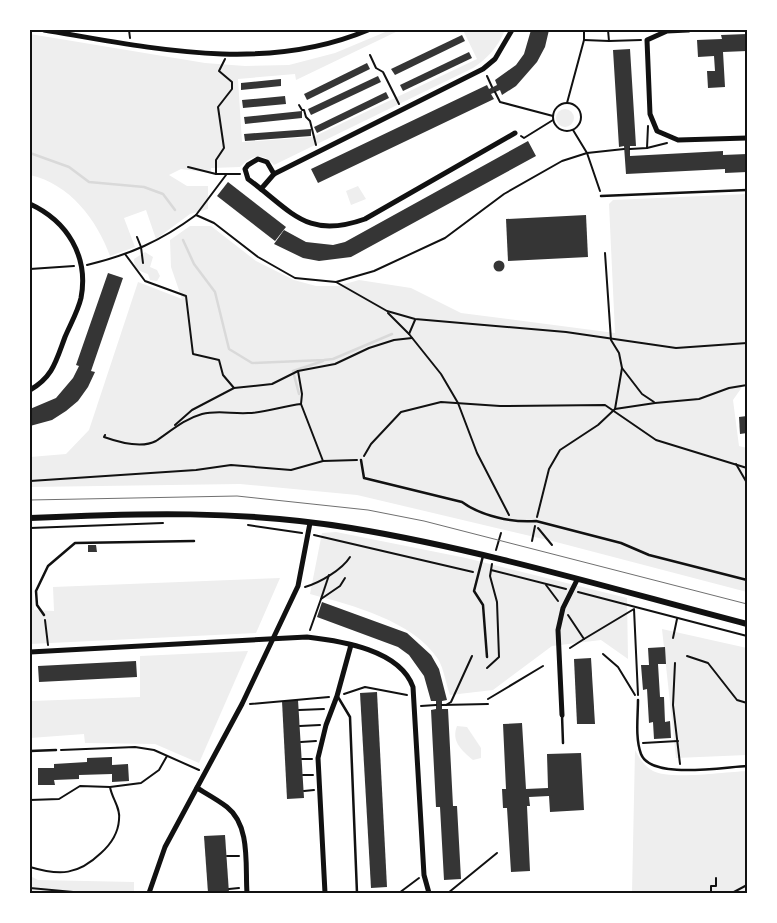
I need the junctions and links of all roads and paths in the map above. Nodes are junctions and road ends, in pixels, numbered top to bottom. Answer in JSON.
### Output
{"nodes":[{"id":1,"x":44,"y":30,"type":"edge"},
{"id":2,"x":368,"y":30,"type":"edge"},
{"id":3,"x":512,"y":30,"type":"edge"},
{"id":4,"x":584,"y":30,"type":"edge"},
{"id":5,"x":608,"y":30,"type":"edge"},
{"id":6,"x":688,"y":30,"type":"edge"},
{"id":7,"x":584,"y":40,"type":"junction"},
{"id":8,"x":646,"y":40,"type":"junction"},
{"id":9,"x":609,"y":41,"type":"junction"},
{"id":10,"x":370,"y":55,"type":"dead end"},
{"id":11,"x":227,"y":56,"type":"junction"},
{"id":12,"x":483,"y":69,"type":"junction"},
{"id":13,"x":492,"y":87,"type":"dead end"},
{"id":14,"x":495,"y":92,"type":"dead end"},
{"id":15,"x":567,"y":104,"type":"junction"},
{"id":16,"x":299,"y":105,"type":"dead end"},
{"id":17,"x":306,"y":105,"type":"dead end"},
{"id":18,"x":400,"y":106,"type":"dead end"},
{"id":19,"x":304,"y":110,"type":"junction"},
{"id":20,"x":553,"y":116,"type":"junction"},
{"id":21,"x":553,"y":120,"type":"junction"},
{"id":22,"x":573,"y":130,"type":"junction"},
{"id":23,"x":515,"y":133,"type":"joint"},
{"id":24,"x":646,"y":134,"type":"dead end"},
{"id":25,"x":747,"y":138,"type":"edge"},
{"id":26,"x":678,"y":140,"type":"junction"},
{"id":27,"x":647,"y":148,"type":"junction"},
{"id":28,"x":624,"y":149,"type":"dead end"},
{"id":29,"x":630,"y":149,"type":"dead end"},
{"id":30,"x":318,"y":152,"type":"junction"},
{"id":31,"x":587,"y":154,"type":"junction"},
{"id":32,"x":188,"y":167,"type":"dead end"},
{"id":33,"x":216,"y":174,"type":"junction"},
{"id":34,"x":227,"y":174,"type":"junction"},
{"id":35,"x":274,"y":174,"type":"junction"},
{"id":36,"x":248,"y":179,"type":"junction"},
{"id":37,"x":261,"y":189,"type":"junction"},
{"id":38,"x":747,"y":190,"type":"edge"},
{"id":39,"x":601,"y":196,"type":"joint"},
{"id":40,"x":30,"y":204,"type":"edge"},
{"id":41,"x":196,"y":215,"type":"junction"},
{"id":42,"x":137,"y":237,"type":"dead end"},
{"id":43,"x":141,"y":247,"type":"junction"},
{"id":44,"x":605,"y":253,"type":"dead end"},
{"id":45,"x":125,"y":254,"type":"junction"},
{"id":46,"x":144,"y":263,"type":"dead end"},
{"id":47,"x":82,"y":266,"type":"junction"},
{"id":48,"x":30,"y":269,"type":"edge"},
{"id":49,"x":336,"y":282,"type":"junction"},
{"id":50,"x":387,"y":311,"type":"junction"},
{"id":51,"x":415,"y":319,"type":"junction"},
{"id":52,"x":409,"y":334,"type":"junction"},
{"id":53,"x":412,"y":338,"type":"junction"},
{"id":54,"x":611,"y":340,"type":"junction"},
{"id":55,"x":747,"y":343,"type":"edge"},
{"id":56,"x":622,"y":368,"type":"junction"},
{"id":57,"x":298,"y":371,"type":"junction"},
{"id":58,"x":747,"y":385,"type":"edge"},
{"id":59,"x":234,"y":388,"type":"junction"},
{"id":60,"x":30,"y":390,"type":"edge"},
{"id":61,"x":458,"y":402,"type":"junction"},
{"id":62,"x":655,"y":402,"type":"junction"},
{"id":63,"x":301,"y":404,"type":"junction"},
{"id":64,"x":615,"y":410,"type":"junction"},
{"id":65,"x":173,"y":427,"type":"junction"},
{"id":66,"x":105,"y":435,"type":"dead end"},
{"id":67,"x":362,"y":460,"type":"junction"},
{"id":68,"x":323,"y":461,"type":"junction"},
{"id":69,"x":736,"y":464,"type":"junction"},
{"id":70,"x":747,"y":468,"type":"edge"},
{"id":71,"x":30,"y":481,"type":"edge"},
{"id":72,"x":747,"y":483,"type":"edge"},
{"id":73,"x":30,"y":518,"type":"edge"},
{"id":74,"x":511,"y":519,"type":"junction"},
{"id":75,"x":165,"y":523,"type":"dead end"},
{"id":76,"x":310,"y":523,"type":"junction"},
{"id":77,"x":536,"y":523,"type":"junction"},
{"id":78,"x":241,"y":524,"type":"dead end"},
{"id":79,"x":30,"y":528,"type":"edge"},
{"id":80,"x":534,"y":528,"type":"dead end"},
{"id":81,"x":501,"y":533,"type":"dead end"},
{"id":82,"x":309,"y":534,"type":"junction"},
{"id":83,"x":194,"y":541,"type":"dead end"},
{"id":84,"x":532,"y":541,"type":"dead end"},
{"id":85,"x":552,"y":545,"type":"dead end"},
{"id":86,"x":483,"y":556,"type":"junction"},
{"id":87,"x":350,"y":557,"type":"dead end"},
{"id":88,"x":493,"y":558,"type":"junction"},
{"id":89,"x":491,"y":570,"type":"junction"},
{"id":90,"x":330,"y":574,"type":"junction"},
{"id":91,"x":478,"y":574,"type":"junction"},
{"id":92,"x":490,"y":576,"type":"junction"},
{"id":93,"x":345,"y":578,"type":"dead end"},
{"id":94,"x":577,"y":580,"type":"junction"},
{"id":95,"x":747,"y":580,"type":"edge"},
{"id":96,"x":298,"y":586,"type":"junction"},
{"id":97,"x":572,"y":591,"type":"junction"},
{"id":98,"x":321,"y":599,"type":"junction"},
{"id":99,"x":634,"y":609,"type":"junction"},
{"id":100,"x":44,"y":615,"type":"joint"},
{"id":101,"x":676,"y":619,"type":"junction"},
{"id":102,"x":747,"y":624,"type":"edge"},
{"id":103,"x":747,"y":636,"type":"edge"},
{"id":104,"x":307,"y":637,"type":"junction"},
{"id":105,"x":275,"y":638,"type":"junction"},
{"id":106,"x":673,"y":638,"type":"dead end"},
{"id":107,"x":584,"y":639,"type":"dead end"},
{"id":108,"x":48,"y":644,"type":"dead end"},
{"id":109,"x":351,"y":645,"type":"junction"},
{"id":110,"x":30,"y":652,"type":"edge"},
{"id":111,"x":603,"y":654,"type":"dead end"},
{"id":112,"x":472,"y":656,"type":"dead end"},
{"id":113,"x":487,"y":656,"type":"dead end"},
{"id":114,"x":687,"y":656,"type":"dead end"},
{"id":115,"x":675,"y":663,"type":"dead end"},
{"id":116,"x":543,"y":666,"type":"dead end"},
{"id":117,"x":487,"y":668,"type":"dead end"},
{"id":118,"x":337,"y":696,"type":"junction"},
{"id":119,"x":415,"y":696,"type":"junction"},
{"id":120,"x":488,"y":699,"type":"dead end"},
{"id":121,"x":638,"y":700,"type":"junction"},
{"id":122,"x":747,"y":703,"type":"edge"},
{"id":123,"x":242,"y":704,"type":"junction"},
{"id":124,"x":488,"y":704,"type":"dead end"},
{"id":125,"x":436,"y":705,"type":"dead end"},
{"id":126,"x":442,"y":705,"type":"dead end"},
{"id":127,"x":446,"y":705,"type":"junction"},
{"id":128,"x":415,"y":706,"type":"junction"},
{"id":129,"x":331,"y":709,"type":"junction"},
{"id":130,"x":299,"y":710,"type":"dead end"},
{"id":131,"x":562,"y":714,"type":"joint"},
{"id":132,"x":326,"y":725,"type":"junction"},
{"id":133,"x":300,"y":726,"type":"dead end"},
{"id":134,"x":322,"y":741,"type":"junction"},
{"id":135,"x":678,"y":741,"type":"junction"},
{"id":136,"x":301,"y":742,"type":"dead end"},
{"id":137,"x":563,"y":743,"type":"dead end"},
{"id":138,"x":646,"y":743,"type":"dead end"},
{"id":139,"x":56,"y":750,"type":"joint"},
{"id":140,"x":30,"y":751,"type":"edge"},
{"id":141,"x":167,"y":756,"type":"junction"},
{"id":142,"x":318,"y":758,"type":"junction"},
{"id":143,"x":302,"y":759,"type":"dead end"},
{"id":144,"x":747,"y":766,"type":"edge"},
{"id":145,"x":681,"y":769,"type":"junction"},
{"id":146,"x":206,"y":773,"type":"junction"},
{"id":147,"x":319,"y":774,"type":"junction"},
{"id":148,"x":303,"y":775,"type":"dead end"},
{"id":149,"x":110,"y":787,"type":"junction"},
{"id":150,"x":197,"y":788,"type":"junction"},
{"id":151,"x":320,"y":790,"type":"junction"},
{"id":152,"x":304,"y":791,"type":"dead end"},
{"id":153,"x":30,"y":800,"type":"edge"},
{"id":154,"x":497,"y":853,"type":"dead end"},
{"id":155,"x":226,"y":856,"type":"dead end"},
{"id":156,"x":234,"y":856,"type":"dead end"},
{"id":157,"x":30,"y":867,"type":"edge"},
{"id":158,"x":424,"y":875,"type":"junction"},
{"id":159,"x":716,"y":878,"type":"dead end"},
{"id":160,"x":747,"y":885,"type":"edge"},
{"id":161,"x":30,"y":888,"type":"edge"},
{"id":162,"x":228,"y":889,"type":"dead end"},
{"id":163,"x":235,"y":889,"type":"dead end"},
{"id":164,"x":84,"y":893,"type":"edge"},
{"id":165,"x":149,"y":893,"type":"edge"},
{"id":166,"x":247,"y":893,"type":"edge"},
{"id":167,"x":325,"y":893,"type":"edge"},
{"id":168,"x":357,"y":893,"type":"edge"},
{"id":169,"x":399,"y":893,"type":"edge"},
{"id":170,"x":429,"y":893,"type":"edge"},
{"id":171,"x":448,"y":893,"type":"edge"},
{"id":172,"x":711,"y":893,"type":"edge"},
{"id":173,"x":732,"y":893,"type":"edge"}],
"edges":[{"from":1,"to":11,"type":"street"},
{"from":2,"to":11,"type":"street"},
{"from":3,"to":12,"type":"street"},
{"from":4,"to":7,"type":"path"},
{"from":5,"to":9,"type":"path"},
{"from":6,"to":8,"type":"street"},
{"from":7,"to":9,"type":"path"},
{"from":7,"to":15,"type":"path"},
{"from":8,"to":9,"type":"path"},
{"from":8,"to":26,"type":"street"},
{"from":10,"to":18,"type":"path"},
{"from":11,"to":33,"type":"path"},
{"from":12,"to":13,"type":"path"},
{"from":12,"to":30,"type":"street"},
{"from":14,"to":20,"type":"path"},
{"from":15,"to":20,"type":"path"},
{"from":15,"to":22,"type":"path"},
{"from":16,"to":19,"type":"path"},
{"from":17,"to":19,"type":"path"},
{"from":19,"to":30,"type":"path"},
{"from":20,"to":21,"type":"path"},
{"from":21,"to":22,"type":"path"},
{"from":21,"to":23,"type":"path"},
{"from":22,"to":31,"type":"path"},
{"from":23,"to":37,"type":"street"},
{"from":24,"to":27,"type":"path"},
{"from":25,"to":26,"type":"street"},
{"from":26,"to":27,"type":"path"},
{"from":27,"to":29,"type":"path"},
{"from":28,"to":31,"type":"path"},
{"from":30,"to":35,"type":"street"},
{"from":31,"to":39,"type":"path"},
{"from":31,"to":49,"type":"path"},
{"from":32,"to":33,"type":"path"},
{"from":33,"to":34,"type":"path"},
{"from":34,"to":36,"type":"path"},
{"from":34,"to":41,"type":"path"},
{"from":35,"to":36,"type":"street"},
{"from":35,"to":37,"type":"street"},
{"from":36,"to":37,"type":"street"},
{"from":38,"to":39,"type":"lane"},
{"from":40,"to":47,"type":"street"},
{"from":41,"to":43,"type":"path"},
{"from":41,"to":49,"type":"path"},
{"from":42,"to":43,"type":"path"},
{"from":43,"to":45,"type":"path"},
{"from":43,"to":46,"type":"path"},
{"from":44,"to":54,"type":"path"},
{"from":45,"to":47,"type":"path"},
{"from":45,"to":59,"type":"path"},
{"from":47,"to":48,"type":"path"},
{"from":47,"to":60,"type":"street"},
{"from":49,"to":50,"type":"path"},
{"from":50,"to":51,"type":"path"},
{"from":50,"to":52,"type":"path"},
{"from":51,"to":52,"type":"path"},
{"from":51,"to":54,"type":"path"},
{"from":52,"to":53,"type":"path"},
{"from":53,"to":57,"type":"path"},
{"from":53,"to":61,"type":"path"},
{"from":54,"to":55,"type":"path"},
{"from":54,"to":56,"type":"path"},
{"from":56,"to":62,"type":"path"},
{"from":56,"to":64,"type":"path"},
{"from":57,"to":59,"type":"path"},
{"from":57,"to":63,"type":"path"},
{"from":58,"to":62,"type":"path"},
{"from":59,"to":65,"type":"path"},
{"from":61,"to":64,"type":"path"},
{"from":61,"to":67,"type":"path"},
{"from":61,"to":74,"type":"path"},
{"from":62,"to":64,"type":"path"},
{"from":63,"to":65,"type":"path"},
{"from":63,"to":68,"type":"path"},
{"from":64,"to":69,"type":"path"},
{"from":64,"to":77,"type":"path"},
{"from":65,"to":66,"type":"path"},
{"from":67,"to":68,"type":"path"},
{"from":67,"to":74,"type":"lane"},
{"from":68,"to":71,"type":"path"},
{"from":69,"to":70,"type":"path"},
{"from":69,"to":72,"type":"path"},
{"from":73,"to":76,"type":"street"},
{"from":74,"to":77,"type":"lane"},
{"from":75,"to":79,"type":"path"},
{"from":76,"to":82,"type":"street"},
{"from":76,"to":86,"type":"street"},
{"from":77,"to":85,"type":"path"},
{"from":77,"to":95,"type":"lane"},
{"from":78,"to":82,"type":"path"},
{"from":80,"to":84,"type":"path"},
{"from":81,"to":88,"type":"path"},
{"from":82,"to":91,"type":"path"},
{"from":82,"to":96,"type":"street"},
{"from":83,"to":100,"type":"lane"},
{"from":86,"to":88,"type":"street"},
{"from":86,"to":91,"type":"lane"},
{"from":87,"to":90,"type":"path"},
{"from":88,"to":89,"type":"path"},
{"from":88,"to":94,"type":"street"},
{"from":89,"to":92,"type":"path"},
{"from":89,"to":97,"type":"path"},
{"from":90,"to":96,"type":"path"},
{"from":90,"to":98,"type":"path"},
{"from":91,"to":92,"type":"path"},
{"from":91,"to":113,"type":"lane"},
{"from":92,"to":117,"type":"path"},
{"from":93,"to":98,"type":"path"},
{"from":94,"to":97,"type":"street"},
{"from":94,"to":102,"type":"street"},
{"from":96,"to":105,"type":"street"},
{"from":97,"to":99,"type":"path"},
{"from":97,"to":131,"type":"street"},
{"from":98,"to":104,"type":"path"},
{"from":99,"to":101,"type":"path"},
{"from":99,"to":107,"type":"path"},
{"from":99,"to":121,"type":"path"},
{"from":100,"to":108,"type":"path"},
{"from":101,"to":103,"type":"path"},
{"from":101,"to":106,"type":"path"},
{"from":104,"to":105,"type":"street"},
{"from":104,"to":109,"type":"street"},
{"from":105,"to":110,"type":"street"},
{"from":105,"to":123,"type":"street"},
{"from":109,"to":118,"type":"street"},
{"from":109,"to":119,"type":"street"},
{"from":111,"to":121,"type":"path"},
{"from":112,"to":127,"type":"path"},
{"from":114,"to":122,"type":"path"},
{"from":115,"to":135,"type":"path"},
{"from":116,"to":120,"type":"path"},
{"from":118,"to":119,"type":"path"},
{"from":118,"to":123,"type":"path"},
{"from":118,"to":129,"type":"street"},
{"from":118,"to":168,"type":"lane"},
{"from":119,"to":128,"type":"street"},
{"from":121,"to":145,"type":"lane"},
{"from":123,"to":146,"type":"street"},
{"from":124,"to":127,"type":"path"},
{"from":125,"to":128,"type":"path"},
{"from":126,"to":127,"type":"path"},
{"from":128,"to":158,"type":"street"},
{"from":129,"to":130,"type":"path"},
{"from":129,"to":132,"type":"street"},
{"from":131,"to":137,"type":"lane"},
{"from":132,"to":133,"type":"path"},
{"from":132,"to":134,"type":"street"},
{"from":134,"to":136,"type":"path"},
{"from":134,"to":142,"type":"street"},
{"from":135,"to":138,"type":"path"},
{"from":135,"to":145,"type":"path"},
{"from":139,"to":140,"type":"lane"},
{"from":139,"to":141,"type":"path"},
{"from":141,"to":146,"type":"path"},
{"from":141,"to":149,"type":"path"},
{"from":142,"to":143,"type":"path"},
{"from":142,"to":147,"type":"street"},
{"from":144,"to":145,"type":"lane"},
{"from":146,"to":150,"type":"street"},
{"from":147,"to":148,"type":"path"},
{"from":147,"to":151,"type":"street"},
{"from":149,"to":153,"type":"path"},
{"from":149,"to":157,"type":"path"},
{"from":150,"to":165,"type":"street"},
{"from":150,"to":166,"type":"street"},
{"from":151,"to":152,"type":"path"},
{"from":151,"to":167,"type":"street"},
{"from":154,"to":171,"type":"path"},
{"from":155,"to":156,"type":"path"},
{"from":158,"to":169,"type":"path"},
{"from":158,"to":170,"type":"street"},
{"from":159,"to":172,"type":"path"},
{"from":160,"to":173,"type":"path"},
{"from":161,"to":164,"type":"path"},
{"from":162,"to":163,"type":"path"}]}
